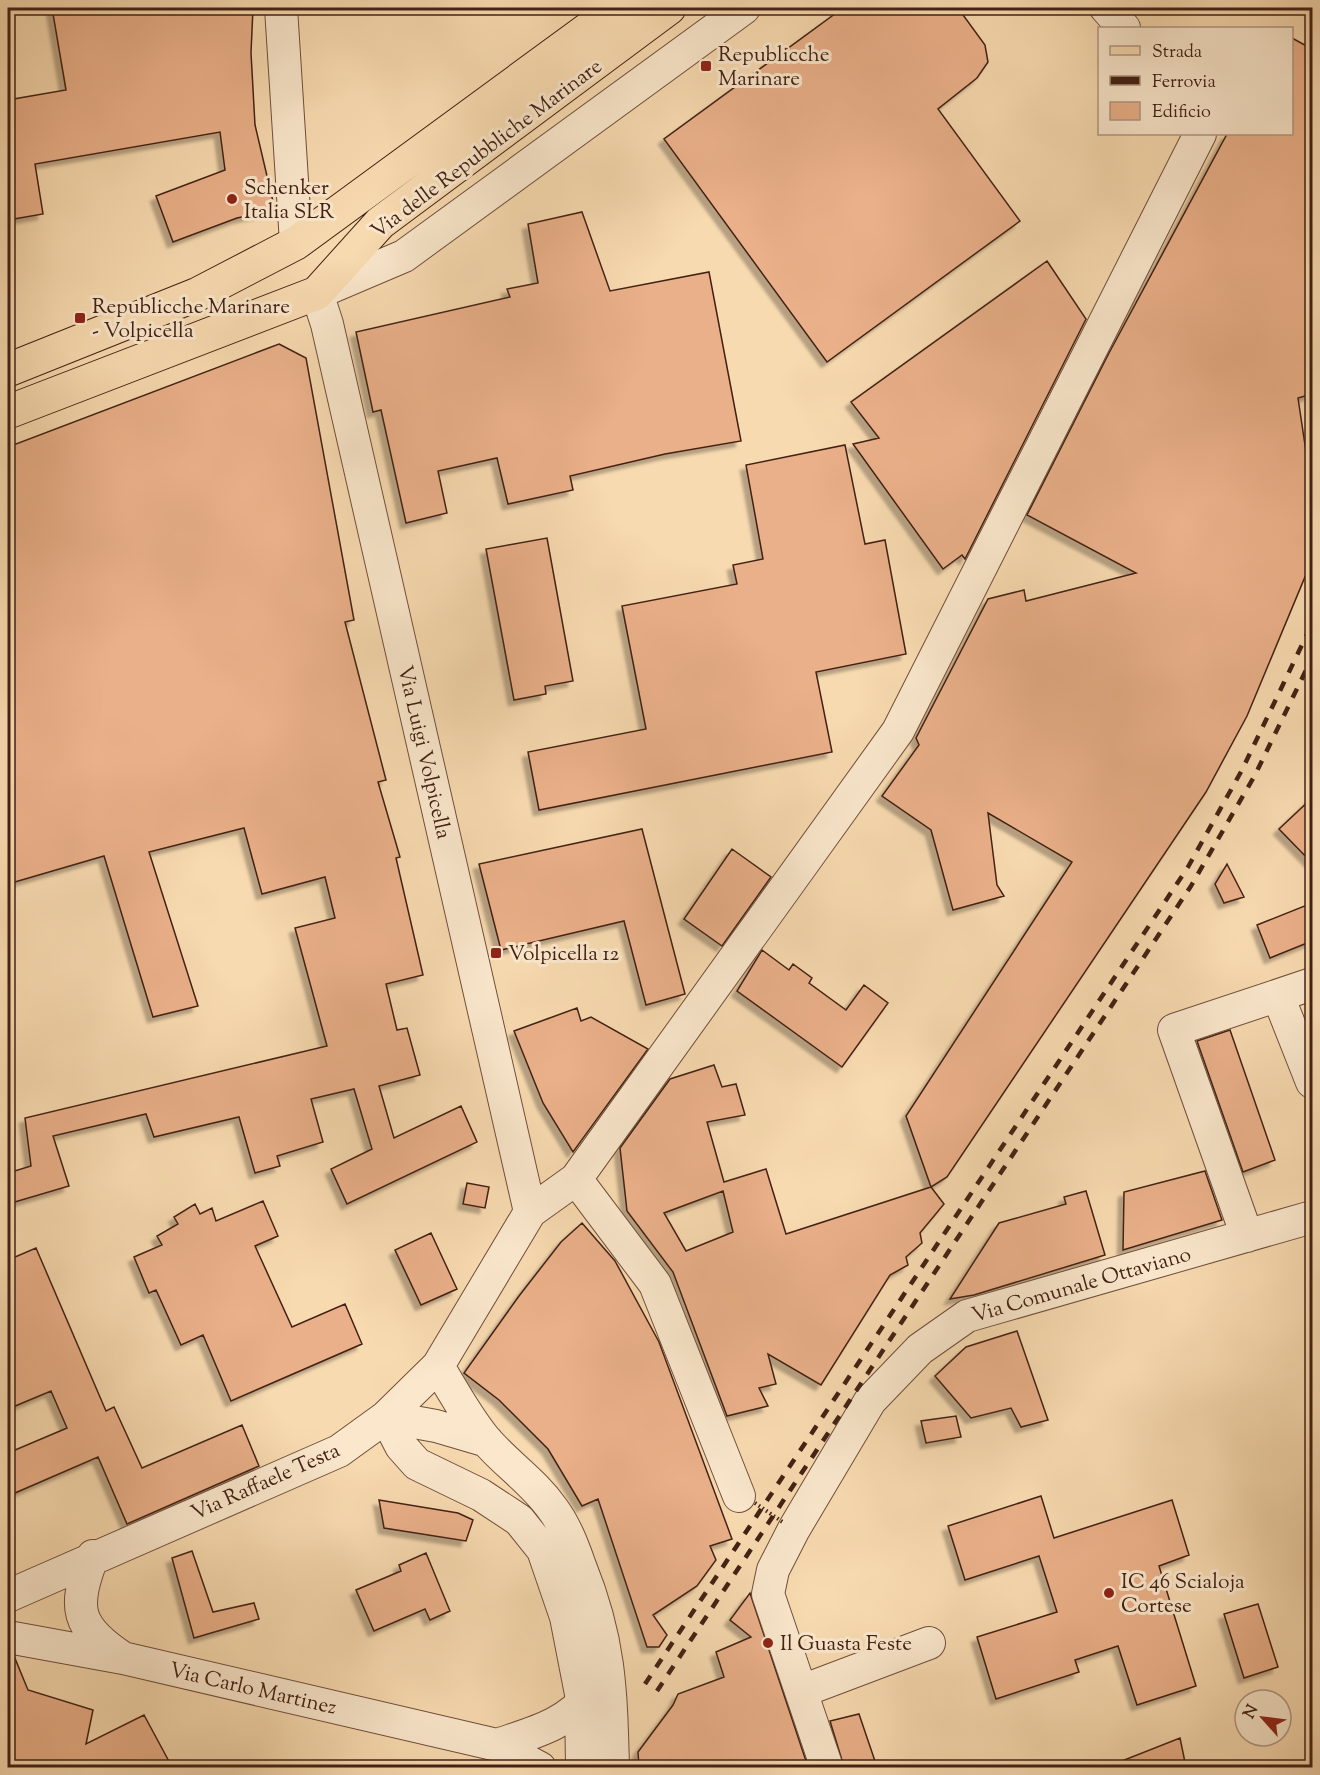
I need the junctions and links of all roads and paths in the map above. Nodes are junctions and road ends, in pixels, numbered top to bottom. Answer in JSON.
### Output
{"nodes":[{"id":1,"x":281,"y":8,"type":"edge"},
{"id":2,"x":617,"y":8,"type":"edge"},
{"id":3,"x":669,"y":8,"type":"edge"},
{"id":4,"x":744,"y":8,"type":"edge"},
{"id":5,"x":1106,"y":8,"type":"edge"},
{"id":6,"x":1123,"y":27,"type":"edge"},
{"id":7,"x":1199,"y":135,"type":"edge"},
{"id":8,"x":296,"y":243,"type":"junction"},
{"id":9,"x":317,"y":292,"type":"junction"},
{"id":10,"x":8,"y":370,"type":"edge"},
{"id":11,"x":8,"y":412,"type":"edge"},
{"id":12,"x":1312,"y":984,"type":"edge"},
{"id":13,"x":1278,"y":996,"type":"junction"},
{"id":14,"x":1312,"y":1082,"type":"edge"},
{"id":15,"x":576,"y":1179,"type":"junction"},
{"id":16,"x":530,"y":1212,"type":"junction"},
{"id":17,"x":1312,"y":1217,"type":"edge"},
{"id":18,"x":1235,"y":1239,"type":"junction"},
{"id":19,"x":438,"y":1366,"type":"junction"},
{"id":20,"x":386,"y":1417,"type":"junction"},
{"id":21,"x":487,"y":1441,"type":"junction"},
{"id":22,"x":747,"y":1499,"type":"joint"},
{"id":23,"x":784,"y":1523,"type":"dead end"},
{"id":24,"x":93,"y":1556,"type":"junction"},
{"id":25,"x":8,"y":1596,"type":"edge"},
{"id":26,"x":8,"y":1637,"type":"edge"},
{"id":27,"x":929,"y":1643,"type":"dead end"},
{"id":28,"x":123,"y":1658,"type":"junction"},
{"id":29,"x":609,"y":1661,"type":"junction"},
{"id":30,"x":802,"y":1691,"type":"junction"},
{"id":31,"x":581,"y":1706,"type":"junction"},
{"id":32,"x":497,"y":1745,"type":"junction"},
{"id":33,"x":540,"y":1767,"type":"edge"},
{"id":34,"x":582,"y":1767,"type":"edge"},
{"id":35,"x":613,"y":1767,"type":"edge"},
{"id":36,"x":827,"y":1767,"type":"edge"}],
"edges":[{"from":1,"to":8,"type":"street"},
{"from":2,"to":8,"type":"main road","name":"Via delle Repubbliche Marinare"},
{"from":3,"to":9,"type":"main road","name":"Via delle Repubbliche Marinare"},
{"from":4,"to":9,"type":"street"},
{"from":5,"to":6,"type":"street"},
{"from":7,"to":15,"type":"street"},
{"from":8,"to":10,"type":"main road","name":"Via delle Repubbliche Marinare"},
{"from":9,"to":11,"type":"main road","name":"Via delle Repubbliche Marinare"},
{"from":9,"to":16,"type":"street","name":"Via Luigi Volpicella"},
{"from":12,"to":13,"type":"street"},
{"from":13,"to":14,"type":"street"},
{"from":13,"to":18,"type":"street"},
{"from":15,"to":16,"type":"street"},
{"from":15,"to":22,"type":"street"},
{"from":16,"to":19,"type":"street","name":"Via Raffaele Testa"},
{"from":17,"to":18,"type":"street","name":"Via Comunale Ottaviano"},
{"from":18,"to":30,"type":"street","name":"Via Comunale Ottaviano"},
{"from":19,"to":20,"type":"street","name":"Via Raffaele Testa"},
{"from":19,"to":21,"type":"street"},
{"from":20,"to":21,"type":"street"},
{"from":20,"to":24,"type":"street","name":"Via Raffaele Testa"},
{"from":20,"to":31,"type":"street"},
{"from":21,"to":29,"type":"street"},
{"from":22,"to":23,"type":"path","bridge":true},
{"from":24,"to":25,"type":"street","name":"Via Raffaele Testa"},
{"from":24,"to":28,"type":"street"},
{"from":26,"to":28,"type":"street","name":"Via Carlo Martinez"},
{"from":27,"to":30,"type":"street"},
{"from":28,"to":32,"type":"street","name":"Via Carlo Martinez"},
{"from":29,"to":31,"type":"street"},
{"from":29,"to":35,"type":"street"},
{"from":30,"to":36,"type":"street","name":"Via Comunale Ottaviano"},
{"from":31,"to":32,"type":"street"},
{"from":31,"to":34,"type":"street"},
{"from":32,"to":33,"type":"street","name":"Via Carlo Martinez"}]}
